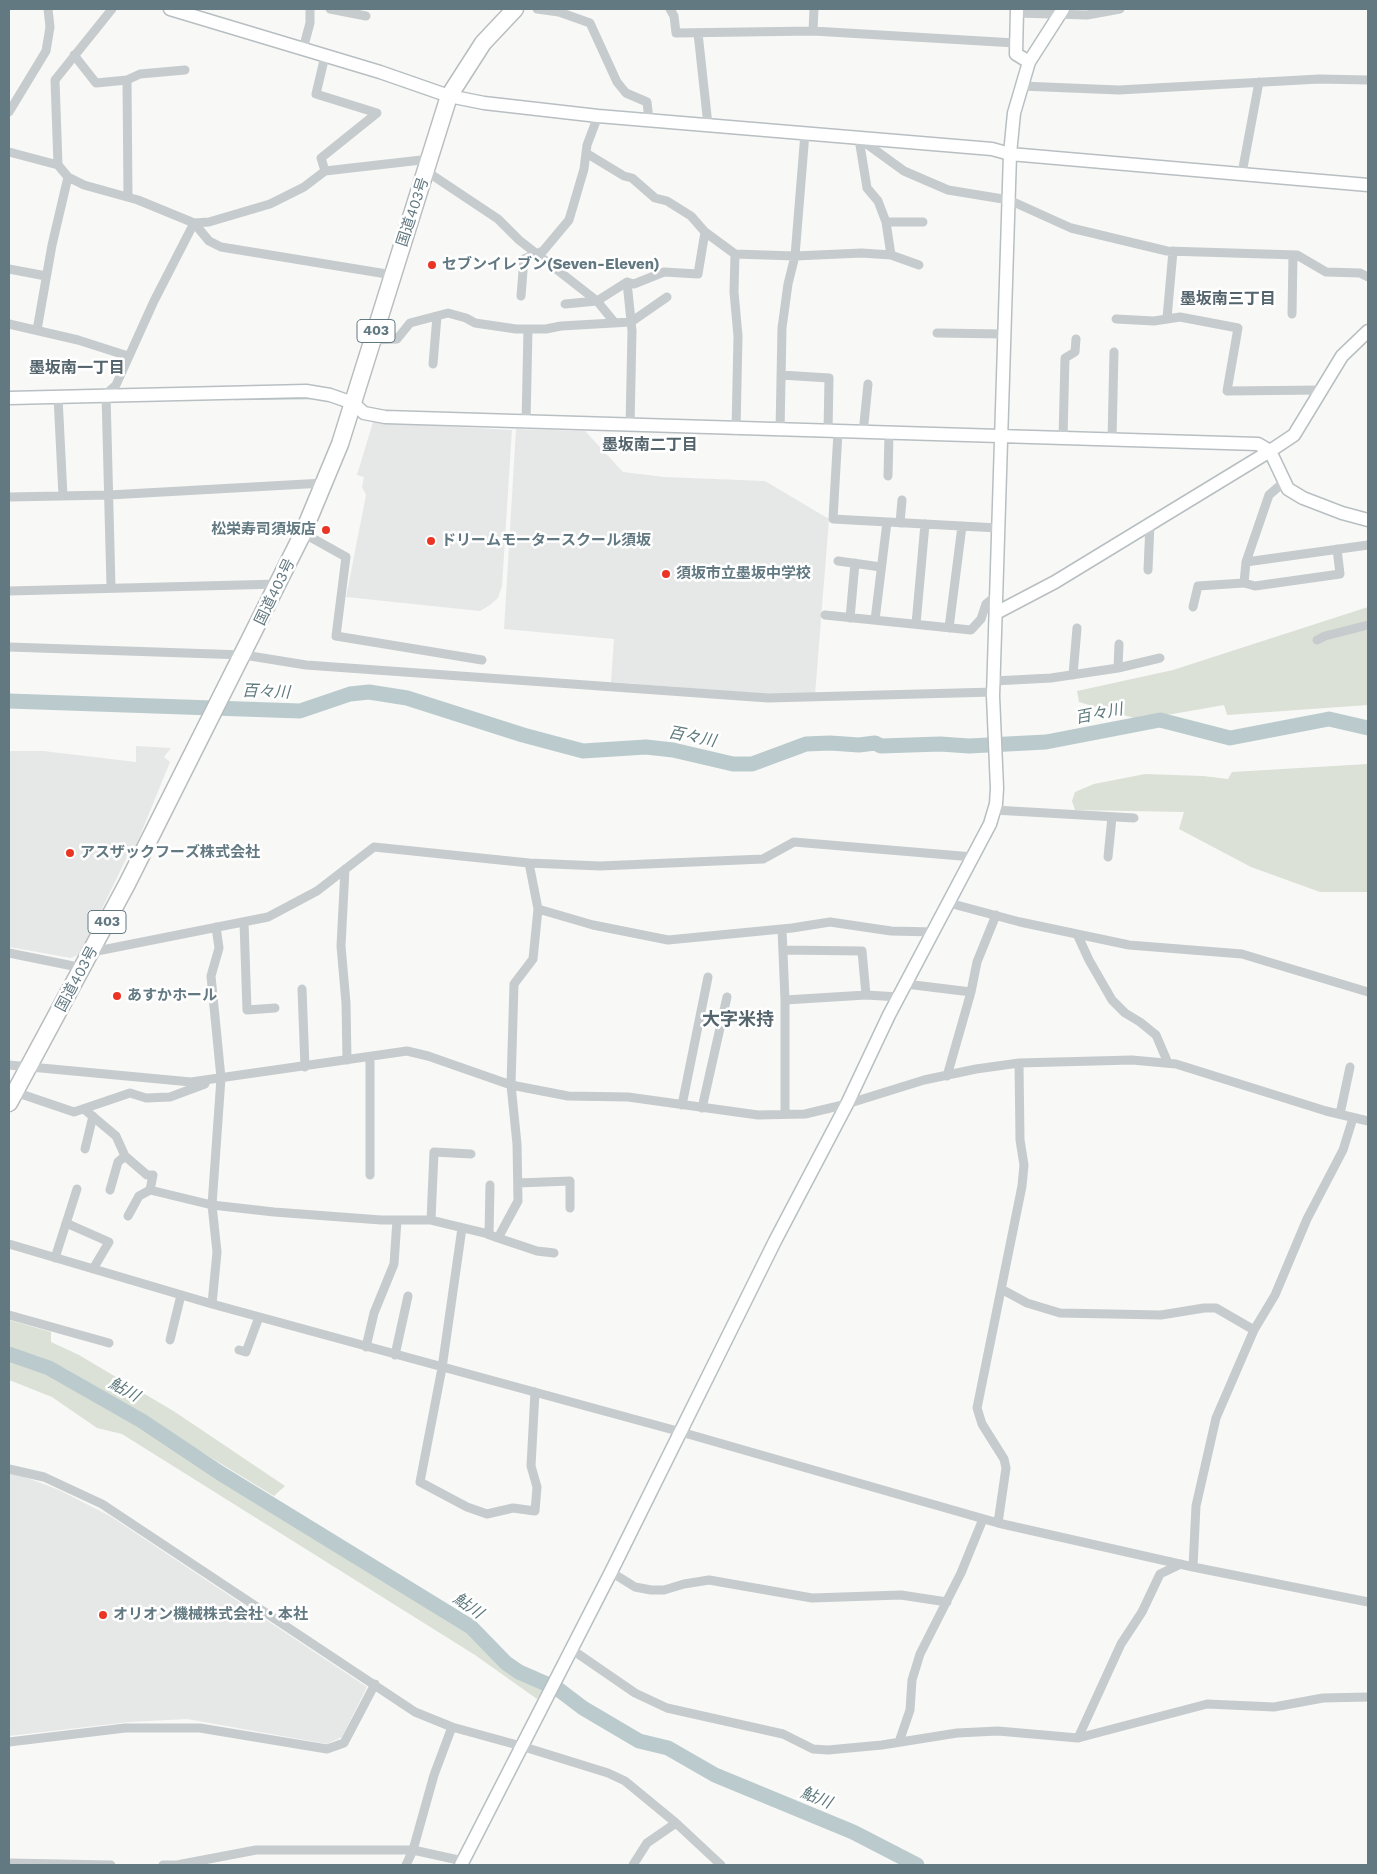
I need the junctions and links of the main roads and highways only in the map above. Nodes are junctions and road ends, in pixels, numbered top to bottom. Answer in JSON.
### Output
{"nodes":[{"id":1,"x":515,"y":9,"type":"edge"},
{"id":2,"x":12,"y":1097,"type":"edge"}],
"edges":[{"from":1,"to":2,"type":"highway","name":"国道403号","number":"403"}]}
